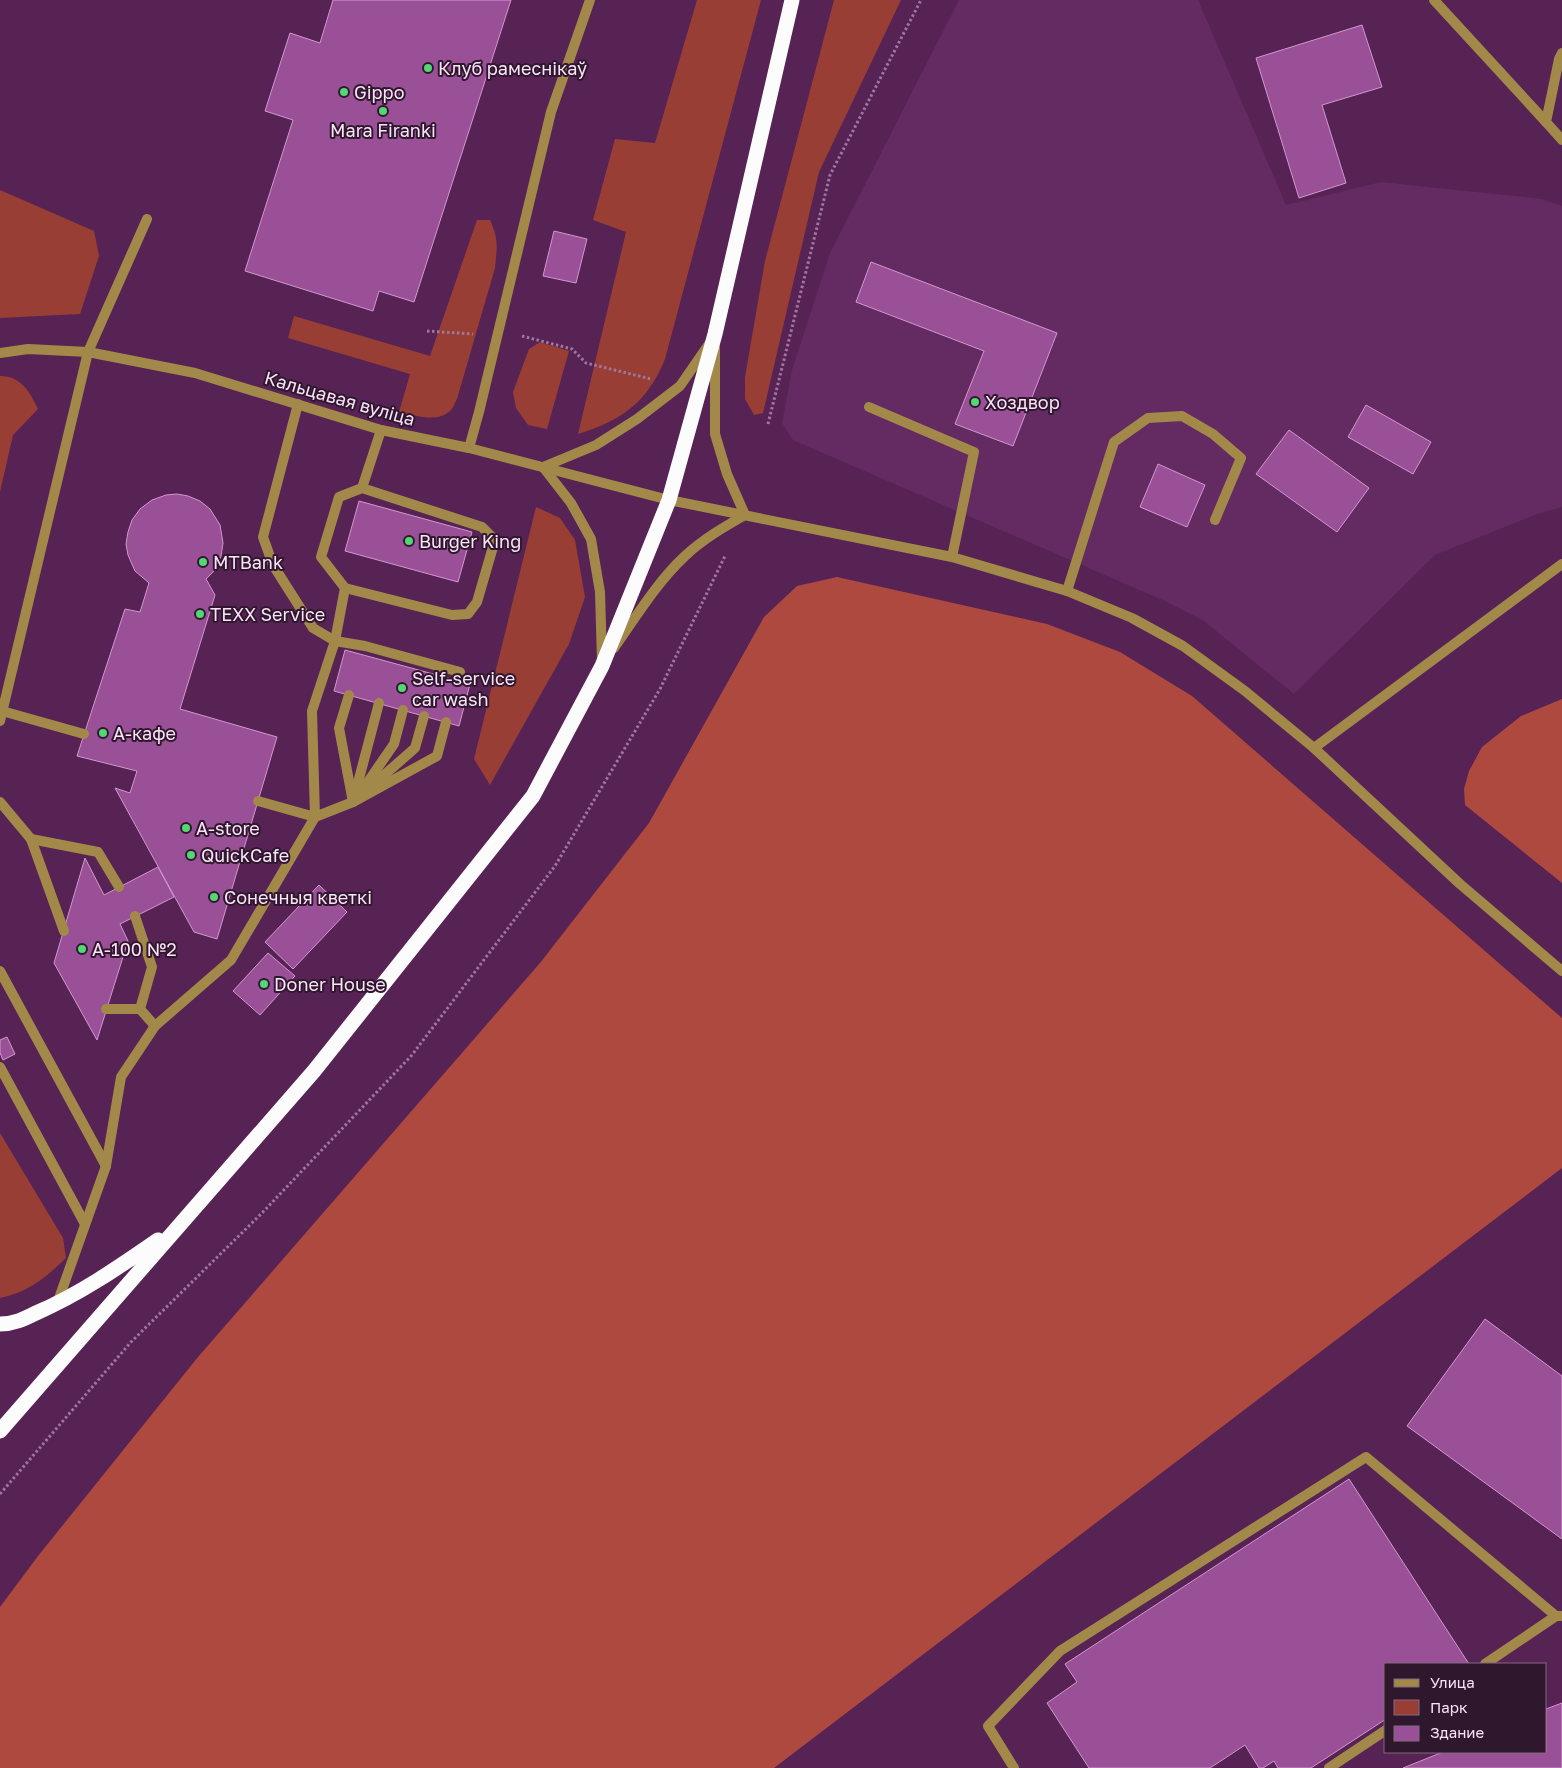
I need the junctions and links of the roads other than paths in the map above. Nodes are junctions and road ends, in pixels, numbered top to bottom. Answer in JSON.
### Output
{"nodes":[{"id":1,"x":590,"y":0,"type":"edge"},
{"id":2,"x":792,"y":0,"type":"edge"},
{"id":3,"x":1434,"y":0,"type":"edge"},
{"id":4,"x":1562,"y":53,"type":"edge"},
{"id":5,"x":1546,"y":122,"type":"junction"},
{"id":6,"x":1562,"y":140,"type":"edge"},
{"id":7,"x":147,"y":219,"type":"dead end"},
{"id":8,"x":715,"y":334,"type":"junction"},
{"id":9,"x":88,"y":352,"type":"junction"},
{"id":10,"x":0,"y":353,"type":"edge"},
{"id":11,"x":298,"y":404,"type":"junction"},
{"id":12,"x":869,"y":407,"type":"dead end"},
{"id":13,"x":381,"y":430,"type":"junction"},
{"id":14,"x":469,"y":448,"type":"junction"},
{"id":15,"x":543,"y":467,"type":"junction"},
{"id":16,"x":362,"y":488,"type":"junction"},
{"id":17,"x":669,"y":500,"type":"junction"},
{"id":18,"x":745,"y":515,"type":"junction"},
{"id":19,"x":1215,"y":520,"type":"dead end"},
{"id":20,"x":952,"y":557,"type":"junction"},
{"id":21,"x":1562,"y":564,"type":"edge"},
{"id":22,"x":345,"y":588,"type":"junction"},
{"id":23,"x":1066,"y":590,"type":"junction"},
{"id":24,"x":335,"y":641,"type":"junction"},
{"id":25,"x":602,"y":666,"type":"junction"},
{"id":26,"x":457,"y":681,"type":"dead end"},
{"id":27,"x":349,"y":695,"type":"dead end"},
{"id":28,"x":379,"y":703,"type":"dead end"},
{"id":29,"x":403,"y":710,"type":"dead end"},
{"id":30,"x":1,"y":716,"type":"edge"},
{"id":31,"x":424,"y":716,"type":"dead end"},
{"id":32,"x":446,"y":722,"type":"dead end"},
{"id":33,"x":84,"y":734,"type":"dead end"},
{"id":34,"x":1314,"y":748,"type":"junction"},
{"id":35,"x":258,"y":801,"type":"dead end"},
{"id":36,"x":0,"y":802,"type":"edge"},
{"id":37,"x":353,"y":802,"type":"junction"},
{"id":38,"x":315,"y":817,"type":"junction"},
{"id":39,"x":31,"y":839,"type":"junction"},
{"id":40,"x":119,"y":887,"type":"dead end"},
{"id":41,"x":135,"y":916,"type":"dead end"},
{"id":42,"x":64,"y":930,"type":"dead end"},
{"id":43,"x":1562,"y":971,"type":"edge"},
{"id":44,"x":0,"y":972,"type":"edge"},
{"id":45,"x":106,"y":1009,"type":"dead end"},
{"id":46,"x":140,"y":1009,"type":"junction"},
{"id":47,"x":156,"y":1026,"type":"junction"},
{"id":48,"x":0,"y":1067,"type":"edge"},
{"id":49,"x":106,"y":1166,"type":"junction"},
{"id":50,"x":85,"y":1224,"type":"junction"},
{"id":51,"x":175,"y":1229,"type":"junction"},
{"id":52,"x":57,"y":1304,"type":"junction"},
{"id":53,"x":0,"y":1324,"type":"edge"},
{"id":54,"x":0,"y":1431,"type":"edge"},
{"id":55,"x":1559,"y":1616,"type":"edge"},
{"id":56,"x":1486,"y":1663,"type":"edge"},
{"id":57,"x":1384,"y":1731,"type":"edge"},
{"id":58,"x":1014,"y":1768,"type":"edge"},
{"id":59,"x":1329,"y":1768,"type":"edge"}],
"edges":[{"from":1,"to":14,"type":"street"},
{"from":2,"to":8,"type":"highway"},
{"from":3,"to":5,"type":"street"},
{"from":4,"to":5,"type":"street"},
{"from":5,"to":6,"type":"street"},
{"from":7,"to":9,"type":"street"},
{"from":8,"to":15,"type":"street"},
{"from":8,"to":17,"type":"highway"},
{"from":8,"to":18,"type":"street"},
{"from":9,"to":10,"type":"street","name":"Кальцавая вуліца"},
{"from":9,"to":11,"type":"street","name":"Кальцавая вуліца"},
{"from":9,"to":30,"type":"street"},
{"from":11,"to":13,"type":"street","name":"Кальцавая вуліца"},
{"from":11,"to":24,"type":"street"},
{"from":12,"to":20,"type":"street"},
{"from":13,"to":14,"type":"street","name":"Кальцавая вуліца"},
{"from":13,"to":16,"type":"street"},
{"from":14,"to":15,"type":"street","name":"Кальцавая вуліца"},
{"from":15,"to":17,"type":"street","name":"Кальцавая вуліца"},
{"from":15,"to":25,"type":"street"},
{"from":16,"to":22,"type":"street"},
{"from":16,"to":22,"type":"street"},
{"from":17,"to":18,"type":"street","name":"Кальцавая вуліца"},
{"from":17,"to":25,"type":"highway"},
{"from":18,"to":20,"type":"street","name":"Кальцавая вуліца"},
{"from":18,"to":25,"type":"street"},
{"from":19,"to":23,"type":"street"},
{"from":20,"to":23,"type":"street","name":"Кальцавая вуліца"},
{"from":21,"to":34,"type":"street"},
{"from":22,"to":24,"type":"street"},
{"from":23,"to":34,"type":"street","name":"Кальцавая вуліца"},
{"from":24,"to":26,"type":"street"},
{"from":24,"to":38,"type":"street"},
{"from":25,"to":51,"type":"highway"},
{"from":27,"to":37,"type":"street"},
{"from":28,"to":37,"type":"street"},
{"from":29,"to":37,"type":"street"},
{"from":30,"to":33,"type":"street"},
{"from":31,"to":37,"type":"street"},
{"from":32,"to":37,"type":"street"},
{"from":34,"to":43,"type":"street","name":"Кальцавая вуліца"},
{"from":35,"to":38,"type":"street"},
{"from":36,"to":39,"type":"street"},
{"from":37,"to":38,"type":"street"},
{"from":38,"to":47,"type":"street"},
{"from":39,"to":40,"type":"street"},
{"from":39,"to":42,"type":"street"},
{"from":41,"to":46,"type":"street"},
{"from":44,"to":49,"type":"street"},
{"from":45,"to":46,"type":"street"},
{"from":46,"to":47,"type":"street"},
{"from":47,"to":49,"type":"street"},
{"from":48,"to":50,"type":"street"},
{"from":49,"to":50,"type":"street"},
{"from":50,"to":52,"type":"street"},
{"from":51,"to":52,"type":"highway"},
{"from":51,"to":54,"type":"highway"},
{"from":52,"to":53,"type":"highway"},
{"from":55,"to":56,"type":"street"},
{"from":55,"to":58,"type":"street"},
{"from":57,"to":59,"type":"street"}]}
